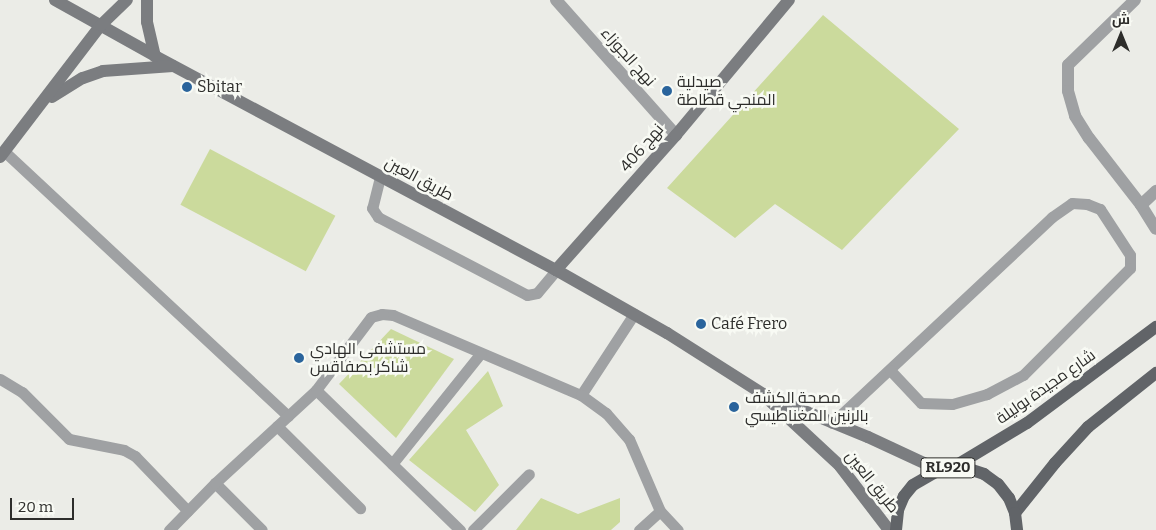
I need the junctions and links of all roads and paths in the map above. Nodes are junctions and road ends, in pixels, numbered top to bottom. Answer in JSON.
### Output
{"nodes":[{"id":1,"x":55,"y":0,"type":"edge"},
{"id":2,"x":127,"y":0,"type":"edge"},
{"id":3,"x":147,"y":0,"type":"edge"},
{"id":4,"x":556,"y":0,"type":"edge"},
{"id":5,"x":1134,"y":0,"type":"edge"},
{"id":6,"x":785,"y":2,"type":"edge"},
{"id":7,"x":101,"y":25,"type":"junction"},
{"id":8,"x":155,"y":56,"type":"junction"},
{"id":9,"x":175,"y":66,"type":"junction"},
{"id":10,"x":44,"y":102,"type":"junction"},
{"id":11,"x":676,"y":135,"type":"junction"},
{"id":12,"x":2,"y":155,"type":"edge"},
{"id":13,"x":380,"y":176,"type":"junction"},
{"id":14,"x":1156,"y":191,"type":"edge"},
{"id":15,"x":1141,"y":205,"type":"junction"},
{"id":16,"x":1156,"y":229,"type":"edge"},
{"id":17,"x":556,"y":270,"type":"junction"},
{"id":18,"x":634,"y":314,"type":"junction"},
{"id":19,"x":1156,"y":327,"type":"edge"},
{"id":20,"x":482,"y":353,"type":"junction"},
{"id":21,"x":890,"y":370,"type":"junction"},
{"id":22,"x":1156,"y":373,"type":"edge"},
{"id":23,"x":0,"y":379,"type":"edge"},
{"id":24,"x":316,"y":390,"type":"junction"},
{"id":25,"x":762,"y":394,"type":"junction"},
{"id":26,"x":581,"y":395,"type":"junction"},
{"id":27,"x":288,"y":416,"type":"junction"},
{"id":28,"x":832,"y":424,"type":"junction"},
{"id":29,"x":277,"y":426,"type":"junction"},
{"id":30,"x":392,"y":464,"type":"junction"},
{"id":31,"x":952,"y":468,"type":"junction"},
{"id":32,"x":939,"y":470,"type":"junction"},
{"id":33,"x":529,"y":474,"type":"dead end"},
{"id":34,"x":215,"y":483,"type":"junction"},
{"id":35,"x":360,"y":508,"type":"dead end"},
{"id":36,"x":188,"y":511,"type":"junction"},
{"id":37,"x":660,"y":511,"type":"junction"},
{"id":38,"x":1015,"y":513,"type":"junction"},
{"id":39,"x":169,"y":530,"type":"edge"},
{"id":40,"x":262,"y":530,"type":"edge"},
{"id":41,"x":460,"y":530,"type":"edge"},
{"id":42,"x":473,"y":530,"type":"edge"},
{"id":43,"x":638,"y":530,"type":"edge"},
{"id":44,"x":678,"y":530,"type":"edge"},
{"id":45,"x":889,"y":530,"type":"edge"},
{"id":46,"x":896,"y":530,"type":"edge"},
{"id":47,"x":1017,"y":530,"type":"edge"}],
"edges":[{"from":1,"to":7,"type":"main road","name":"طريق العين","number":"RL920"},
{"from":2,"to":7,"type":"main road"},
{"from":3,"to":8,"type":"main road"},
{"from":4,"to":11,"type":"street","name":"نهج الجوزاء"},
{"from":5,"to":15,"type":"street"},
{"from":6,"to":11,"type":"main road","name":"نهج 406"},
{"from":7,"to":8,"type":"main road","name":"طريق العين","number":"RL920"},
{"from":7,"to":10,"type":"main road"},
{"from":8,"to":9,"type":"main road","name":"طريق العين","number":"RL920"},
{"from":9,"to":10,"type":"main road"},
{"from":9,"to":13,"type":"main road","name":"طريق العين","number":"RL920"},
{"from":10,"to":12,"type":"main road"},
{"from":11,"to":17,"type":"main road","name":"نهج 406"},
{"from":12,"to":27,"type":"lane"},
{"from":13,"to":17,"type":"main road","name":"طريق العين","number":"RL920"},
{"from":13,"to":17,"type":"lane"},
{"from":14,"to":15,"type":"street"},
{"from":15,"to":16,"type":"street"},
{"from":17,"to":18,"type":"main road","name":"طريق العين","number":"RL920"},
{"from":18,"to":25,"type":"main road","name":"طريق العين","number":"RL920"},
{"from":18,"to":26,"type":"lane"},
{"from":19,"to":31,"type":"main road","name":"شارع مجيدة بوليلة"},
{"from":20,"to":24,"type":"lane"},
{"from":20,"to":26,"type":"lane"},
{"from":20,"to":30,"type":"lane"},
{"from":21,"to":21,"type":"lane"},
{"from":21,"to":28,"type":"lane"},
{"from":22,"to":38,"type":"main road"},
{"from":23,"to":36,"type":"lane"},
{"from":24,"to":27,"type":"lane"},
{"from":24,"to":30,"type":"lane"},
{"from":25,"to":28,"type":"main road","name":"طريق العين","number":"RL920"},
{"from":25,"to":45,"type":"main road","name":"طريق العين","number":"RL920"},
{"from":26,"to":37,"type":"lane"},
{"from":27,"to":29,"type":"lane"},
{"from":28,"to":32,"type":"main road","name":"طريق العين","number":"RL920"},
{"from":29,"to":34,"type":"lane"},
{"from":29,"to":35,"type":"lane"},
{"from":30,"to":41,"type":"lane"},
{"from":31,"to":32,"type":"main road","number":"RL920"},
{"from":31,"to":38,"type":"main road","number":"RL920"},
{"from":32,"to":46,"type":"main road","number":"RL920"},
{"from":33,"to":42,"type":"lane"},
{"from":34,"to":36,"type":"lane"},
{"from":34,"to":40,"type":"lane"},
{"from":36,"to":39,"type":"lane"},
{"from":37,"to":43,"type":"lane"},
{"from":37,"to":44,"type":"lane"},
{"from":38,"to":47,"type":"main road","number":"RL920"}]}
